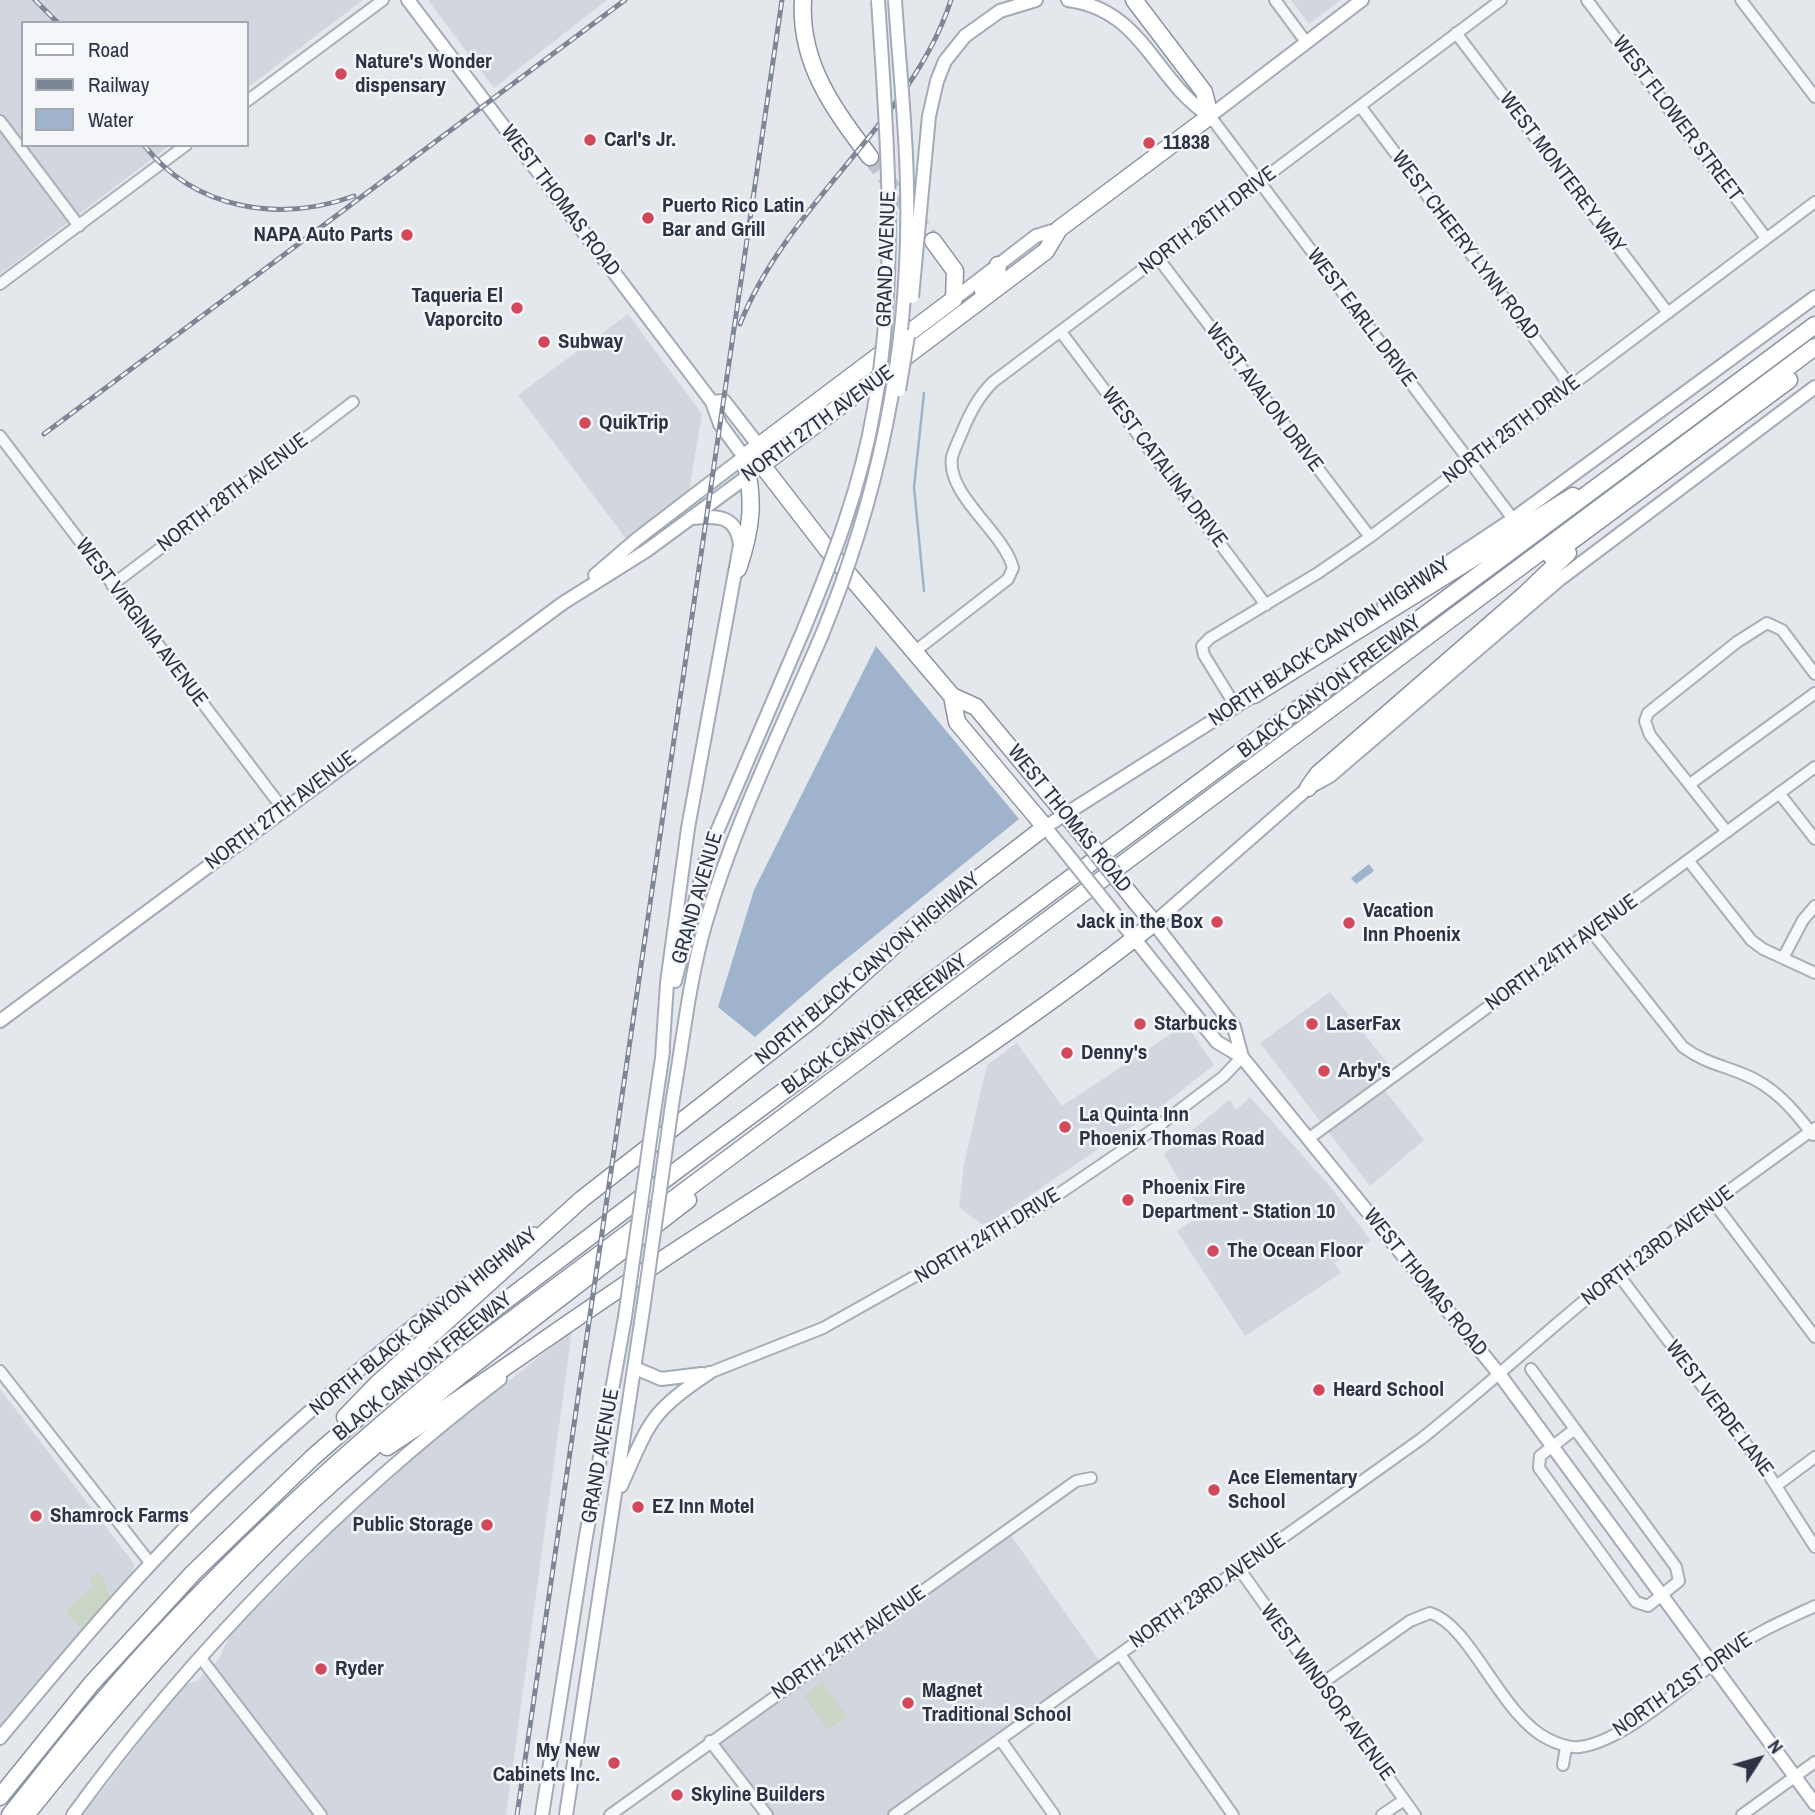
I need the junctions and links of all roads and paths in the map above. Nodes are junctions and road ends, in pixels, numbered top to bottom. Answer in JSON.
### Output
{"nodes":[{"id":1,"x":383,"y":0,"type":"edge"},
{"id":2,"x":408,"y":0,"type":"edge"},
{"id":3,"x":803,"y":0,"type":"edge"},
{"id":4,"x":878,"y":0,"type":"edge"},
{"id":5,"x":895,"y":0,"type":"edge"},
{"id":6,"x":1036,"y":0,"type":"edge"},
{"id":7,"x":1068,"y":0,"type":"edge"},
{"id":8,"x":1134,"y":0,"type":"edge"},
{"id":9,"x":1275,"y":0,"type":"edge"},
{"id":10,"x":1362,"y":0,"type":"edge"},
{"id":11,"x":1501,"y":0,"type":"edge"},
{"id":12,"x":1587,"y":0,"type":"edge"},
{"id":13,"x":1741,"y":0,"type":"edge"},
{"id":14,"x":1456,"y":33,"type":"junction"},
{"id":15,"x":1306,"y":42,"type":"junction"},
{"id":16,"x":1815,"y":97,"type":"edge"},
{"id":17,"x":248,"y":100,"type":"edge"},
{"id":18,"x":1360,"y":106,"type":"junction"},
{"id":19,"x":1210,"y":116,"type":"junction"},
{"id":20,"x":0,"y":121,"type":"edge"},
{"id":21,"x":183,"y":147,"type":"edge"},
{"id":22,"x":870,"y":157,"type":"tunnel mouth"},
{"id":23,"x":1260,"y":182,"type":"junction"},
{"id":24,"x":1815,"y":202,"type":"edge"},
{"id":25,"x":79,"y":226,"type":"junction"},
{"id":26,"x":1059,"y":229,"type":"junction"},
{"id":27,"x":1766,"y":239,"type":"junction"},
{"id":28,"x":933,"y":241,"type":"tunnel mouth"},
{"id":29,"x":1158,"y":258,"type":"junction"},
{"id":30,"x":998,"y":265,"type":"junction"},
{"id":31,"x":0,"y":284,"type":"edge"},
{"id":32,"x":1815,"y":297,"type":"edge"},
{"id":33,"x":954,"y":299,"type":"junction"},
{"id":34,"x":1668,"y":313,"type":"junction"},
{"id":35,"x":956,"y":321,"type":"junction"},
{"id":36,"x":1815,"y":325,"type":"edge"},
{"id":37,"x":1061,"y":332,"type":"junction"},
{"id":38,"x":1815,"y":347,"type":"edge"},
{"id":39,"x":1815,"y":360,"type":"edge"},
{"id":40,"x":1571,"y":387,"type":"junction"},
{"id":41,"x":1815,"y":387,"type":"edge"},
{"id":42,"x":353,"y":402,"type":"dead end"},
{"id":43,"x":712,"y":402,"type":"junction"},
{"id":44,"x":888,"y":431,"type":"junction"},
{"id":45,"x":0,"y":436,"type":"edge"},
{"id":46,"x":759,"y":446,"type":"junction"},
{"id":47,"x":744,"y":457,"type":"junction"},
{"id":48,"x":1469,"y":462,"type":"junction"},
{"id":49,"x":755,"y":470,"type":"junction"},
{"id":50,"x":1604,"y":482,"type":"junction"},
{"id":51,"x":689,"y":519,"type":"junction"},
{"id":52,"x":1513,"y":519,"type":"junction"},
{"id":53,"x":1600,"y":521,"type":"junction"},
{"id":54,"x":1370,"y":537,"type":"junction"},
{"id":55,"x":737,"y":569,"type":"junction"},
{"id":56,"x":112,"y":585,"type":"junction"},
{"id":57,"x":563,"y":603,"type":"junction"},
{"id":58,"x":1266,"y":605,"type":"junction"},
{"id":59,"x":914,"y":652,"type":"junction"},
{"id":60,"x":1815,"y":674,"type":"edge"},
{"id":61,"x":1815,"y":694,"type":"edge"},
{"id":62,"x":1254,"y":695,"type":"junction"},
{"id":63,"x":952,"y":696,"type":"junction"},
{"id":64,"x":1236,"y":707,"type":"junction"},
{"id":65,"x":1815,"y":767,"type":"edge"},
{"id":66,"x":1690,"y":784,"type":"junction"},
{"id":67,"x":1308,"y":788,"type":"junction"},
{"id":68,"x":1779,"y":793,"type":"junction"},
{"id":69,"x":283,"y":809,"type":"junction"},
{"id":70,"x":1065,"y":813,"type":"junction"},
{"id":71,"x":1045,"y":827,"type":"junction"},
{"id":72,"x":1727,"y":832,"type":"junction"},
{"id":73,"x":1815,"y":839,"type":"edge"},
{"id":74,"x":1688,"y":860,"type":"junction"},
{"id":75,"x":1815,"y":906,"type":"edge"},
{"id":76,"x":1154,"y":923,"type":"junction"},
{"id":77,"x":1592,"y":932,"type":"junction"},
{"id":78,"x":1134,"y":939,"type":"junction"},
{"id":79,"x":1783,"y":958,"type":"junction"},
{"id":80,"x":1815,"y":973,"type":"edge"},
{"id":81,"x":0,"y":1021,"type":"edge"},
{"id":82,"x":662,"y":1058,"type":"junction"},
{"id":83,"x":1242,"y":1058,"type":"junction"},
{"id":84,"x":1813,"y":1132,"type":"edge"},
{"id":85,"x":1308,"y":1139,"type":"junction"},
{"id":86,"x":582,"y":1199,"type":"junction"},
{"id":87,"x":1714,"y":1203,"type":"junction"},
{"id":88,"x":1618,"y":1274,"type":"junction"},
{"id":89,"x":601,"y":1301,"type":"junction"},
{"id":90,"x":1815,"y":1337,"type":"edge"},
{"id":91,"x":635,"y":1368,"type":"junction"},
{"id":92,"x":1531,"y":1369,"type":"dead end"},
{"id":93,"x":0,"y":1371,"type":"edge"},
{"id":94,"x":709,"y":1373,"type":"junction"},
{"id":95,"x":1500,"y":1375,"type":"junction"},
{"id":96,"x":1575,"y":1429,"type":"junction"},
{"id":97,"x":1552,"y":1445,"type":"junction"},
{"id":98,"x":1815,"y":1457,"type":"edge"},
{"id":99,"x":1091,"y":1478,"type":"dead end"},
{"id":100,"x":330,"y":1485,"type":"junction"},
{"id":101,"x":1776,"y":1486,"type":"junction"},
{"id":102,"x":280,"y":1488,"type":"junction"},
{"id":103,"x":614,"y":1503,"type":"junction"},
{"id":104,"x":1815,"y":1547,"type":"edge"},
{"id":105,"x":151,"y":1564,"type":"junction"},
{"id":106,"x":1240,"y":1570,"type":"junction"},
{"id":107,"x":1663,"y":1597,"type":"junction"},
{"id":108,"x":1815,"y":1606,"type":"edge"},
{"id":109,"x":1120,"y":1654,"type":"junction"},
{"id":110,"x":200,"y":1657,"type":"junction"},
{"id":111,"x":1713,"y":1664,"type":"junction"},
{"id":112,"x":1321,"y":1684,"type":"junction"},
{"id":113,"x":0,"y":1738,"type":"edge"},
{"id":114,"x":1000,"y":1739,"type":"junction"},
{"id":115,"x":710,"y":1741,"type":"junction"},
{"id":116,"x":1566,"y":1747,"type":"junction"},
{"id":117,"x":1815,"y":1762,"type":"edge"},
{"id":118,"x":1563,"y":1765,"type":"dead end"},
{"id":119,"x":1795,"y":1776,"type":"junction"},
{"id":120,"x":0,"y":1797,"type":"edge"},
{"id":121,"x":1404,"y":1800,"type":"junction"},
{"id":122,"x":1815,"y":1804,"type":"edge"},
{"id":123,"x":10,"y":1815,"type":"edge"},
{"id":124,"x":26,"y":1815,"type":"edge"},
{"id":125,"x":73,"y":1815,"type":"edge"},
{"id":126,"x":321,"y":1815,"type":"edge"},
{"id":127,"x":542,"y":1815,"type":"edge"},
{"id":128,"x":566,"y":1815,"type":"edge"},
{"id":129,"x":610,"y":1815,"type":"edge"},
{"id":130,"x":767,"y":1815,"type":"edge"},
{"id":131,"x":894,"y":1815,"type":"edge"},
{"id":132,"x":1054,"y":1815,"type":"edge"},
{"id":133,"x":1233,"y":1815,"type":"edge"},
{"id":134,"x":1382,"y":1815,"type":"edge"},
{"id":135,"x":1415,"y":1815,"type":"edge"},
{"id":136,"x":1742,"y":1815,"type":"edge"}],
"edges":[{"from":1,"to":17,"type":"street"},
{"from":2,"to":43,"type":"main road","name":"WEST THOMAS ROAD"},
{"from":3,"to":22,"type":"highway"},
{"from":4,"to":82,"type":"main road","name":"GRAND AVENUE","bridge":true},
{"from":5,"to":44,"type":"main road","name":"GRAND AVENUE","bridge":true},
{"from":6,"to":44,"type":"main road","bridge":true},
{"from":7,"to":19,"type":"main road"},
{"from":8,"to":19,"type":"highway"},
{"from":9,"to":15,"type":"street"},
{"from":10,"to":15,"type":"main road","name":"NORTH 27TH AVENUE"},
{"from":11,"to":14,"type":"street","name":"NORTH 26TH DRIVE"},
{"from":12,"to":27,"type":"street","name":"WEST FLOWER STREET"},
{"from":13,"to":16,"type":"street"},
{"from":14,"to":18,"type":"street","name":"NORTH 26TH DRIVE"},
{"from":14,"to":34,"type":"street","name":"WEST MONTEREY WAY"},
{"from":15,"to":19,"type":"main road","name":"NORTH 27TH AVENUE"},
{"from":18,"to":23,"type":"street","name":"NORTH 26TH DRIVE"},
{"from":18,"to":40,"type":"street","name":"WEST CHEERY LYNN ROAD"},
{"from":19,"to":23,"type":"street","name":"WEST EARLL DRIVE"},
{"from":19,"to":26,"type":"highway","name":"NORTH 27TH AVENUE"},
{"from":20,"to":25,"type":"street"},
{"from":21,"to":25,"type":"street"},
{"from":23,"to":29,"type":"street","name":"NORTH 26TH DRIVE"},
{"from":23,"to":48,"type":"street","name":"WEST EARLL DRIVE"},
{"from":24,"to":27,"type":"street","name":"NORTH 25TH DRIVE"},
{"from":25,"to":31,"type":"street"},
{"from":26,"to":30,"type":"main road","name":"NORTH 27TH AVENUE"},
{"from":26,"to":35,"type":"highway","name":"NORTH 27TH AVENUE"},
{"from":27,"to":34,"type":"street","name":"NORTH 25TH DRIVE"},
{"from":28,"to":33,"type":"highway"},
{"from":29,"to":37,"type":"street","name":"NORTH 26TH DRIVE"},
{"from":29,"to":54,"type":"street","name":"WEST AVALON DRIVE"},
{"from":30,"to":33,"type":"main road","name":"NORTH 27TH AVENUE"},
{"from":30,"to":35,"type":"highway"},
{"from":32,"to":52,"type":"main road","name":"NORTH BLACK CANYON HIGHWAY"},
{"from":33,"to":46,"type":"highway","name":"NORTH 27TH AVENUE"},
{"from":34,"to":40,"type":"street","name":"NORTH 25TH DRIVE"},
{"from":35,"to":49,"type":"highway","name":"NORTH 27TH AVENUE"},
{"from":36,"to":50,"type":"highway","name":"BLACK CANYON FREEWAY"},
{"from":37,"to":58,"type":"street","name":"WEST CATALINA DRIVE"},
{"from":37,"to":59,"type":"street","name":"NORTH 26TH DRIVE"},
{"from":38,"to":123,"type":"highway"},
{"from":39,"to":53,"type":"highway","name":"BLACK CANYON FREEWAY"},
{"from":40,"to":48,"type":"street","name":"NORTH 25TH DRIVE"},
{"from":41,"to":67,"type":"main road"},
{"from":42,"to":56,"type":"street","name":"NORTH 28TH AVENUE"},
{"from":43,"to":46,"type":"main road","name":"WEST THOMAS ROAD"},
{"from":43,"to":47,"type":"main road","name":"WEST THOMAS ROAD"},
{"from":44,"to":91,"type":"main road","name":"GRAND AVENUE","bridge":true},
{"from":45,"to":56,"type":"street","name":"WEST VIRGINIA AVENUE"},
{"from":46,"to":47,"type":"highway","name":"NORTH 27TH AVENUE"},
{"from":46,"to":49,"type":"main road","name":"WEST THOMAS ROAD"},
{"from":47,"to":49,"type":"highway","name":"WEST THOMAS ROAD"},
{"from":47,"to":57,"type":"main road","name":"NORTH 27TH AVENUE"},
{"from":48,"to":52,"type":"street","name":"WEST EARLL DRIVE"},
{"from":48,"to":54,"type":"street","name":"NORTH 25TH DRIVE"},
{"from":49,"to":51,"type":"main road","name":"NORTH 27TH AVENUE"},
{"from":49,"to":55,"type":"highway"},
{"from":49,"to":59,"type":"highway","name":"WEST THOMAS ROAD"},
{"from":50,"to":62,"type":"highway"},
{"from":50,"to":102,"type":"highway","name":"BLACK CANYON FREEWAY"},
{"from":51,"to":55,"type":"main road"},
{"from":51,"to":57,"type":"main road","name":"NORTH 27TH AVENUE"},
{"from":52,"to":62,"type":"main road","name":"NORTH BLACK CANYON HIGHWAY"},
{"from":53,"to":67,"type":"highway"},
{"from":53,"to":100,"type":"highway","name":"BLACK CANYON FREEWAY"},
{"from":54,"to":58,"type":"street","name":"NORTH 25TH DRIVE"},
{"from":55,"to":82,"type":"main road"},
{"from":56,"to":69,"type":"street","name":"WEST VIRGINIA AVENUE"},
{"from":57,"to":69,"type":"main road","name":"NORTH 27TH AVENUE"},
{"from":58,"to":64,"type":"street","name":"NORTH 25TH DRIVE"},
{"from":59,"to":63,"type":"highway","name":"WEST THOMAS ROAD"},
{"from":60,"to":66,"type":"street"},
{"from":61,"to":66,"type":"street"},
{"from":62,"to":64,"type":"main road","name":"NORTH BLACK CANYON HIGHWAY"},
{"from":63,"to":70,"type":"highway","name":"WEST THOMAS ROAD"},
{"from":63,"to":71,"type":"highway","name":"WEST THOMAS ROAD"},
{"from":64,"to":70,"type":"main road","name":"NORTH BLACK CANYON HIGHWAY"},
{"from":65,"to":68,"type":"street","name":"NORTH 24TH AVENUE"},
{"from":66,"to":72,"type":"street"},
{"from":67,"to":76,"type":"main road"},
{"from":68,"to":72,"type":"street","name":"NORTH 24TH AVENUE"},
{"from":68,"to":73,"type":"street"},
{"from":69,"to":81,"type":"main road","name":"NORTH 27TH AVENUE"},
{"from":70,"to":71,"type":"main road","name":"NORTH BLACK CANYON HIGHWAY"},
{"from":70,"to":76,"type":"highway","name":"WEST THOMAS ROAD","bridge":true},
{"from":71,"to":78,"type":"main road","name":"WEST THOMAS ROAD","bridge":true},
{"from":71,"to":86,"type":"highway","name":"NORTH BLACK CANYON HIGHWAY"},
{"from":72,"to":74,"type":"street","name":"NORTH 24TH AVENUE"},
{"from":74,"to":77,"type":"street","name":"NORTH 24TH AVENUE"},
{"from":74,"to":79,"type":"street"},
{"from":75,"to":79,"type":"street"},
{"from":76,"to":78,"type":"highway"},
{"from":76,"to":83,"type":"main road","name":"WEST THOMAS ROAD"},
{"from":77,"to":84,"type":"street"},
{"from":77,"to":85,"type":"street","name":"NORTH 24TH AVENUE"},
{"from":78,"to":83,"type":"main road","name":"WEST THOMAS ROAD"},
{"from":78,"to":89,"type":"highway"},
{"from":79,"to":80,"type":"street"},
{"from":82,"to":127,"type":"main road","name":"GRAND AVENUE","bridge":true},
{"from":83,"to":85,"type":"main road","name":"WEST THOMAS ROAD"},
{"from":83,"to":94,"type":"street","name":"NORTH 24TH DRIVE"},
{"from":84,"to":87,"type":"street","name":"NORTH 23RD AVENUE"},
{"from":85,"to":95,"type":"main road","name":"WEST THOMAS ROAD"},
{"from":86,"to":102,"type":"highway"},
{"from":86,"to":105,"type":"main road","name":"NORTH BLACK CANYON HIGHWAY"},
{"from":87,"to":88,"type":"street","name":"NORTH 23RD AVENUE"},
{"from":87,"to":90,"type":"street"},
{"from":88,"to":95,"type":"street","name":"NORTH 23RD AVENUE"},
{"from":88,"to":101,"type":"street","name":"WEST VERDE LANE"},
{"from":89,"to":100,"type":"highway"},
{"from":89,"to":110,"type":"main road"},
{"from":91,"to":94,"type":"main road"},
{"from":91,"to":103,"type":"main road","name":"GRAND AVENUE"},
{"from":92,"to":96,"type":"street"},
{"from":93,"to":105,"type":"street"},
{"from":94,"to":103,"type":"main road"},
{"from":95,"to":97,"type":"main road","name":"WEST THOMAS ROAD"},
{"from":95,"to":106,"type":"street","name":"NORTH 23RD AVENUE"},
{"from":96,"to":97,"type":"street"},
{"from":96,"to":107,"type":"street"},
{"from":97,"to":107,"type":"main road","name":"WEST THOMAS ROAD"},
{"from":97,"to":107,"type":"street"},
{"from":98,"to":101,"type":"street"},
{"from":99,"to":115,"type":"street","name":"NORTH 24TH AVENUE"},
{"from":100,"to":124,"type":"highway","name":"BLACK CANYON FREEWAY"},
{"from":101,"to":104,"type":"street","name":"WEST VERDE LANE"},
{"from":102,"to":120,"type":"highway","name":"BLACK CANYON FREEWAY"},
{"from":103,"to":128,"type":"main road","name":"GRAND AVENUE"},
{"from":105,"to":113,"type":"main road","name":"NORTH BLACK CANYON HIGHWAY"},
{"from":106,"to":109,"type":"street","name":"NORTH 23RD AVENUE"},
{"from":106,"to":112,"type":"street","name":"WEST WINDSOR AVENUE"},
{"from":107,"to":111,"type":"main road","name":"WEST THOMAS ROAD"},
{"from":108,"to":111,"type":"street","name":"NORTH 21ST DRIVE"},
{"from":109,"to":114,"type":"street","name":"NORTH 23RD AVENUE"},
{"from":109,"to":133,"type":"street"},
{"from":110,"to":125,"type":"main road"},
{"from":110,"to":126,"type":"street"},
{"from":111,"to":116,"type":"street","name":"NORTH 21ST DRIVE"},
{"from":111,"to":119,"type":"main road","name":"WEST THOMAS ROAD"},
{"from":112,"to":116,"type":"street"},
{"from":112,"to":121,"type":"street","name":"WEST WINDSOR AVENUE"},
{"from":114,"to":131,"type":"street","name":"NORTH 23RD AVENUE"},
{"from":114,"to":132,"type":"street"},
{"from":115,"to":129,"type":"street","name":"NORTH 24TH AVENUE"},
{"from":115,"to":130,"type":"street"},
{"from":116,"to":118,"type":"street"},
{"from":117,"to":119,"type":"street"},
{"from":119,"to":122,"type":"main road","name":"WEST THOMAS ROAD"},
{"from":119,"to":136,"type":"street"},
{"from":121,"to":134,"type":"street"},
{"from":121,"to":135,"type":"street","name":"WEST WINDSOR AVENUE"}]}
